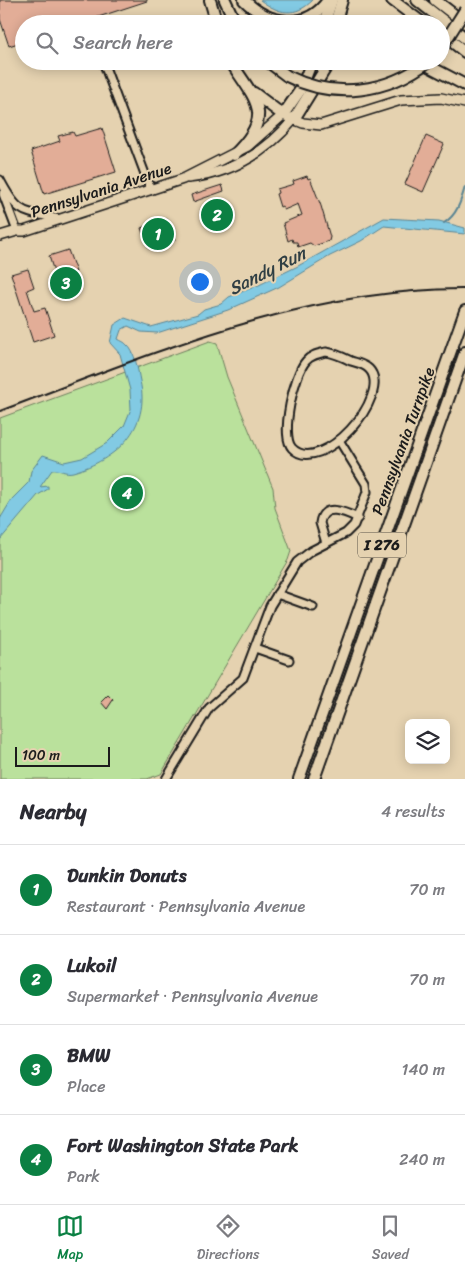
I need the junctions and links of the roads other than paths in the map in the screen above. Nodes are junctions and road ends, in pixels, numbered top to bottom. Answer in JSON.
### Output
{"nodes":[{"id":1,"x":210,"y":0,"type":"edge"},
{"id":2,"x":225,"y":0,"type":"edge"},
{"id":3,"x":244,"y":0,"type":"edge"},
{"id":4,"x":330,"y":0,"type":"edge"},
{"id":5,"x":342,"y":0,"type":"edge"},
{"id":6,"x":392,"y":0,"type":"edge"},
{"id":7,"x":400,"y":0,"type":"edge"},
{"id":8,"x":417,"y":0,"type":"edge"},
{"id":9,"x":435,"y":0,"type":"edge"},
{"id":10,"x":465,"y":10,"type":"edge"},
{"id":11,"x":214,"y":15,"type":"edge"},
{"id":12,"x":232,"y":15,"type":"edge"},
{"id":13,"x":265,"y":15,"type":"edge"},
{"id":14,"x":312,"y":15,"type":"edge"},
{"id":15,"x":326,"y":15,"type":"edge"},
{"id":16,"x":338,"y":15,"type":"edge"},
{"id":17,"x":412,"y":15,"type":"edge"},
{"id":18,"x":418,"y":15,"type":"edge"},
{"id":19,"x":436,"y":15,"type":"edge"},
{"id":20,"x":465,"y":23,"type":"edge"},
{"id":21,"x":450,"y":26,"type":"edge"},
{"id":22,"x":450,"y":34,"type":"edge"},
{"id":23,"x":465,"y":38,"type":"edge"},
{"id":24,"x":450,"y":42,"type":"edge"},
{"id":25,"x":465,"y":53,"type":"edge"},
{"id":26,"x":106,"y":70,"type":"edge"},
{"id":27,"x":236,"y":70,"type":"edge"},
{"id":28,"x":279,"y":70,"type":"edge"},
{"id":29,"x":308,"y":70,"type":"edge"},
{"id":30,"x":320,"y":70,"type":"edge"},
{"id":31,"x":324,"y":70,"type":"edge"},
{"id":32,"x":414,"y":70,"type":"edge"},
{"id":33,"x":436,"y":70,"type":"edge"},
{"id":34,"x":315,"y":84,"type":"junction"},
{"id":35,"x":465,"y":85,"type":"edge"},
{"id":36,"x":246,"y":86,"type":"junction"},
{"id":37,"x":465,"y":103,"type":"edge"},
{"id":38,"x":283,"y":115,"type":"junction"},
{"id":39,"x":294,"y":119,"type":"junction"},
{"id":40,"x":234,"y":155,"type":"junction"},
{"id":41,"x":183,"y":179,"type":"junction"},
{"id":42,"x":0,"y":180,"type":"edge"},
{"id":43,"x":0,"y":185,"type":"edge"},
{"id":44,"x":151,"y":190,"type":"junction"},
{"id":45,"x":60,"y":219,"type":"junction"},
{"id":46,"x":17,"y":231,"type":"junction"},
{"id":47,"x":0,"y":236,"type":"edge"},
{"id":48,"x":465,"y":311,"type":"edge"},
{"id":49,"x":465,"y":352,"type":"edge"},
{"id":50,"x":339,"y":440,"type":"junction"},
{"id":51,"x":358,"y":518,"type":"junction"},
{"id":52,"x":326,"y":543,"type":"junction"},
{"id":53,"x":277,"y":594,"type":"junction"},
{"id":54,"x":314,"y":607,"type":"dead end"},
{"id":55,"x":255,"y":648,"type":"junction"},
{"id":56,"x":289,"y":660,"type":"dead end"},
{"id":57,"x":166,"y":779,"type":"edge"},
{"id":58,"x":299,"y":779,"type":"edge"},
{"id":59,"x":314,"y":779,"type":"edge"}],
"edges":[{"from":1,"to":11,"type":"highway"},
{"from":2,"to":12,"type":"highway"},
{"from":3,"to":13,"type":"highway"},
{"from":4,"to":14,"type":"highway"},
{"from":4,"to":15,"type":"highway"},
{"from":5,"to":16,"type":"highway"},
{"from":6,"to":17,"type":"highway"},
{"from":7,"to":18,"type":"highway"},
{"from":8,"to":19,"type":"highway"},
{"from":9,"to":20,"type":"highway"},
{"from":10,"to":22,"type":"highway","bridge":true},
{"from":21,"to":23,"type":"highway"},
{"from":24,"to":25,"type":"highway"},
{"from":26,"to":44,"type":"street"},
{"from":27,"to":36,"type":"highway"},
{"from":28,"to":32,"type":"highway","bridge":true},
{"from":29,"to":38,"type":"highway"},
{"from":30,"to":34,"type":"highway"},
{"from":31,"to":34,"type":"highway"},
{"from":33,"to":35,"type":"highway"},
{"from":34,"to":39,"type":"highway"},
{"from":36,"to":38,"type":"highway"},
{"from":36,"to":40,"type":"highway"},
{"from":37,"to":39,"type":"main road"},
{"from":38,"to":39,"type":"main road"},
{"from":38,"to":40,"type":"main road","name":"Pennsylvania Avenue"},
{"from":39,"to":41,"type":"main road","name":"Pennsylvania Avenue"},
{"from":40,"to":41,"type":"main road","name":"Pennsylvania Avenue"},
{"from":41,"to":44,"type":"main road","name":"Pennsylvania Avenue"},
{"from":42,"to":45,"type":"street"},
{"from":43,"to":46,"type":"street"},
{"from":44,"to":45,"type":"main road","name":"Pennsylvania Avenue"},
{"from":45,"to":46,"type":"main road","name":"Pennsylvania Avenue"},
{"from":46,"to":47,"type":"main road","name":"Pennsylvania Avenue"},
{"from":48,"to":58,"type":"highway","name":"Pennsylvania Turnpike","number":"I 276"},
{"from":49,"to":59,"type":"highway","name":"Pennsylvania Turnpike","number":"I 276"},
{"from":50,"to":50,"type":"street"},
{"from":50,"to":51,"type":"street"},
{"from":51,"to":52,"type":"street"},
{"from":51,"to":52,"type":"street"},
{"from":52,"to":53,"type":"street"},
{"from":53,"to":54,"type":"street"},
{"from":53,"to":55,"type":"street"},
{"from":55,"to":56,"type":"street"},
{"from":55,"to":57,"type":"street"}]}
